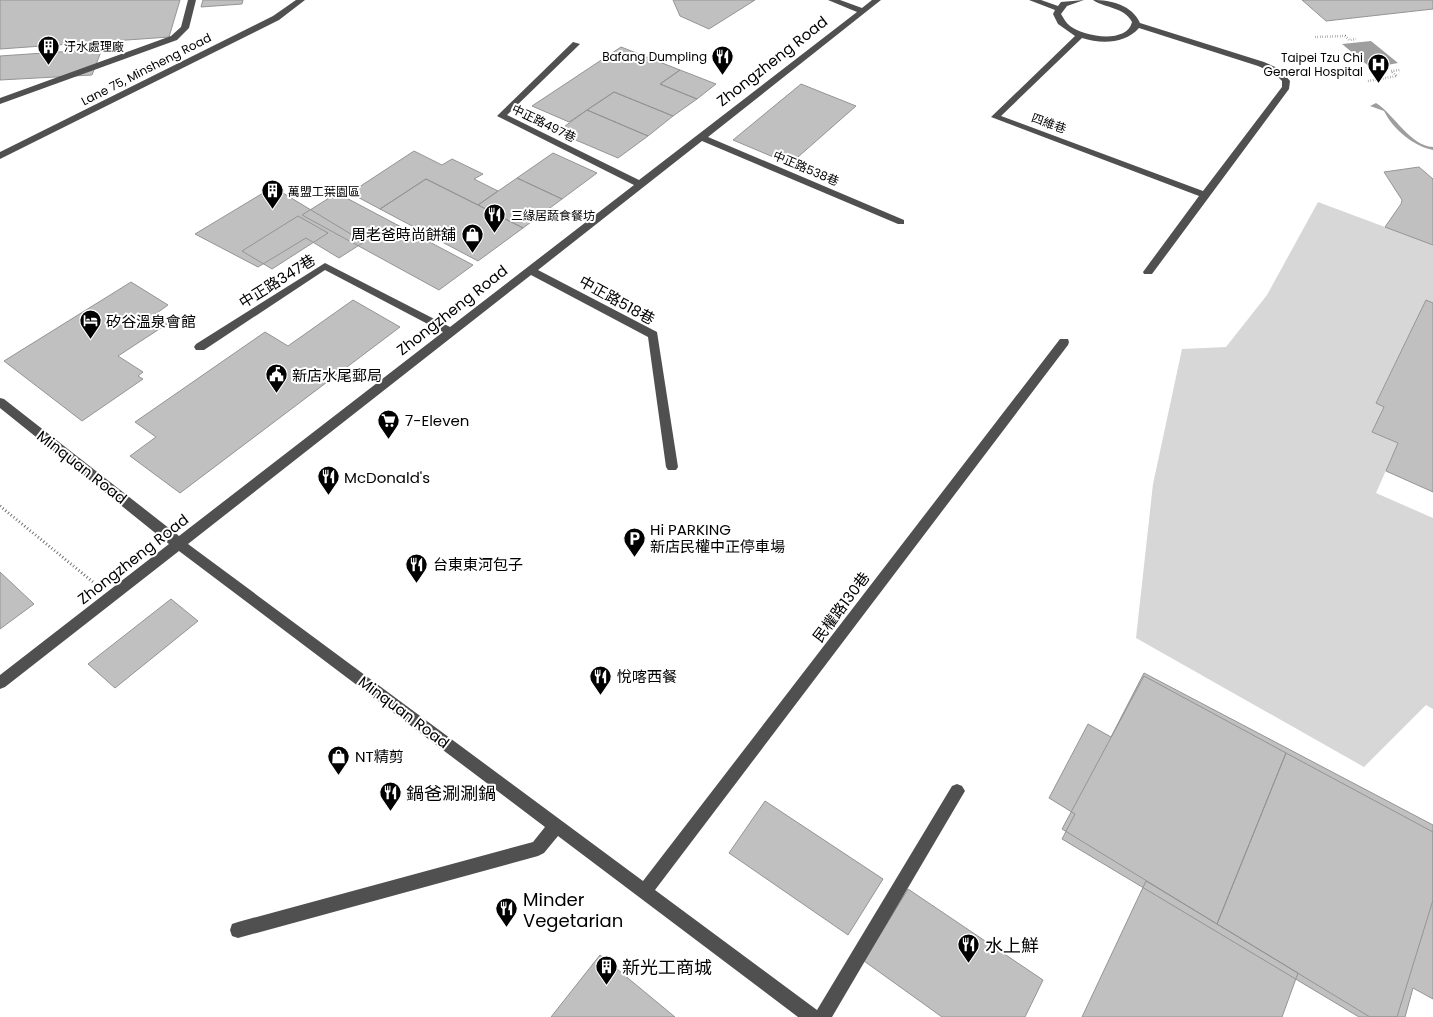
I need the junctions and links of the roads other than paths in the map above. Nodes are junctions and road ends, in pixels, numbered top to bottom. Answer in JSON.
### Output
{"nodes":[{"id":1,"x":192,"y":0,"type":"edge"},
{"id":2,"x":300,"y":0,"type":"edge"},
{"id":3,"x":832,"y":0,"type":"edge"},
{"id":4,"x":877,"y":0,"type":"edge"},
{"id":5,"x":1033,"y":0,"type":"edge"},
{"id":6,"x":1080,"y":0,"type":"edge"},
{"id":7,"x":1097,"y":0,"type":"edge"},
{"id":8,"x":1108,"y":1,"type":"edge"},
{"id":9,"x":1059,"y":9,"type":"junction"},
{"id":10,"x":863,"y":11,"type":"junction"},
{"id":11,"x":1136,"y":24,"type":"junction"},
{"id":12,"x":1080,"y":34,"type":"junction"},
{"id":13,"x":576,"y":44,"type":"dead end"},
{"id":14,"x":0,"y":102,"type":"edge"},
{"id":15,"x":702,"y":137,"type":"junction"},
{"id":16,"x":0,"y":156,"type":"edge"},
{"id":17,"x":640,"y":184,"type":"junction"},
{"id":18,"x":1205,"y":195,"type":"junction"},
{"id":19,"x":901,"y":222,"type":"dead end"},
{"id":20,"x":530,"y":270,"type":"junction"},
{"id":21,"x":1148,"y":272,"type":"dead end"},
{"id":22,"x":451,"y":332,"type":"junction"},
{"id":23,"x":1064,"y":342,"type":"dead end"},
{"id":24,"x":200,"y":347,"type":"dead end"},
{"id":25,"x":0,"y":402,"type":"edge"},
{"id":26,"x":672,"y":467,"type":"dead end"},
{"id":27,"x":178,"y":544,"type":"junction"},
{"id":28,"x":0,"y":683,"type":"edge"},
{"id":29,"x":957,"y":791,"type":"dead end"},
{"id":30,"x":556,"y":826,"type":"junction"},
{"id":31,"x":644,"y":892,"type":"junction"},
{"id":32,"x":238,"y":930,"type":"dead end"},
{"id":33,"x":812,"y":1017,"type":"edge"},
{"id":34,"x":822,"y":1017,"type":"edge"}],
"edges":[{"from":1,"to":14,"type":"street"},
{"from":2,"to":16,"type":"street","name":"Lane 75, Minsheng Road"},
{"from":3,"to":10,"type":"street"},
{"from":4,"to":10,"type":"street","name":"Zhongzheng Road"},
{"from":5,"to":9,"type":"street"},
{"from":6,"to":9,"type":"street"},
{"from":7,"to":8,"type":"street"},
{"from":8,"to":11,"type":"street"},
{"from":9,"to":12,"type":"street"},
{"from":10,"to":15,"type":"street","name":"Zhongzheng Road"},
{"from":11,"to":12,"type":"street"},
{"from":11,"to":18,"type":"street"},
{"from":12,"to":18,"type":"street","name":"四維巷"},
{"from":13,"to":17,"type":"street","name":"中正路497巷"},
{"from":15,"to":17,"type":"street","name":"Zhongzheng Road"},
{"from":15,"to":19,"type":"street","name":"中正路538巷"},
{"from":17,"to":20,"type":"street","name":"Zhongzheng Road"},
{"from":18,"to":21,"type":"street"},
{"from":20,"to":22,"type":"street","name":"Zhongzheng Road"},
{"from":20,"to":26,"type":"street","name":"中正路518巷"},
{"from":22,"to":24,"type":"street","name":"中正路347巷"},
{"from":22,"to":27,"type":"street","name":"Zhongzheng Road"},
{"from":23,"to":31,"type":"street","name":"民權路130巷"},
{"from":25,"to":27,"type":"street","name":"Minquan Road"},
{"from":27,"to":28,"type":"street","name":"Zhongzheng Road"},
{"from":27,"to":30,"type":"street","name":"Minquan Road"},
{"from":29,"to":34,"type":"street"},
{"from":30,"to":31,"type":"street","name":"Minquan Road"},
{"from":30,"to":32,"type":"street"},
{"from":31,"to":33,"type":"street","name":"Minquan Road"}]}
